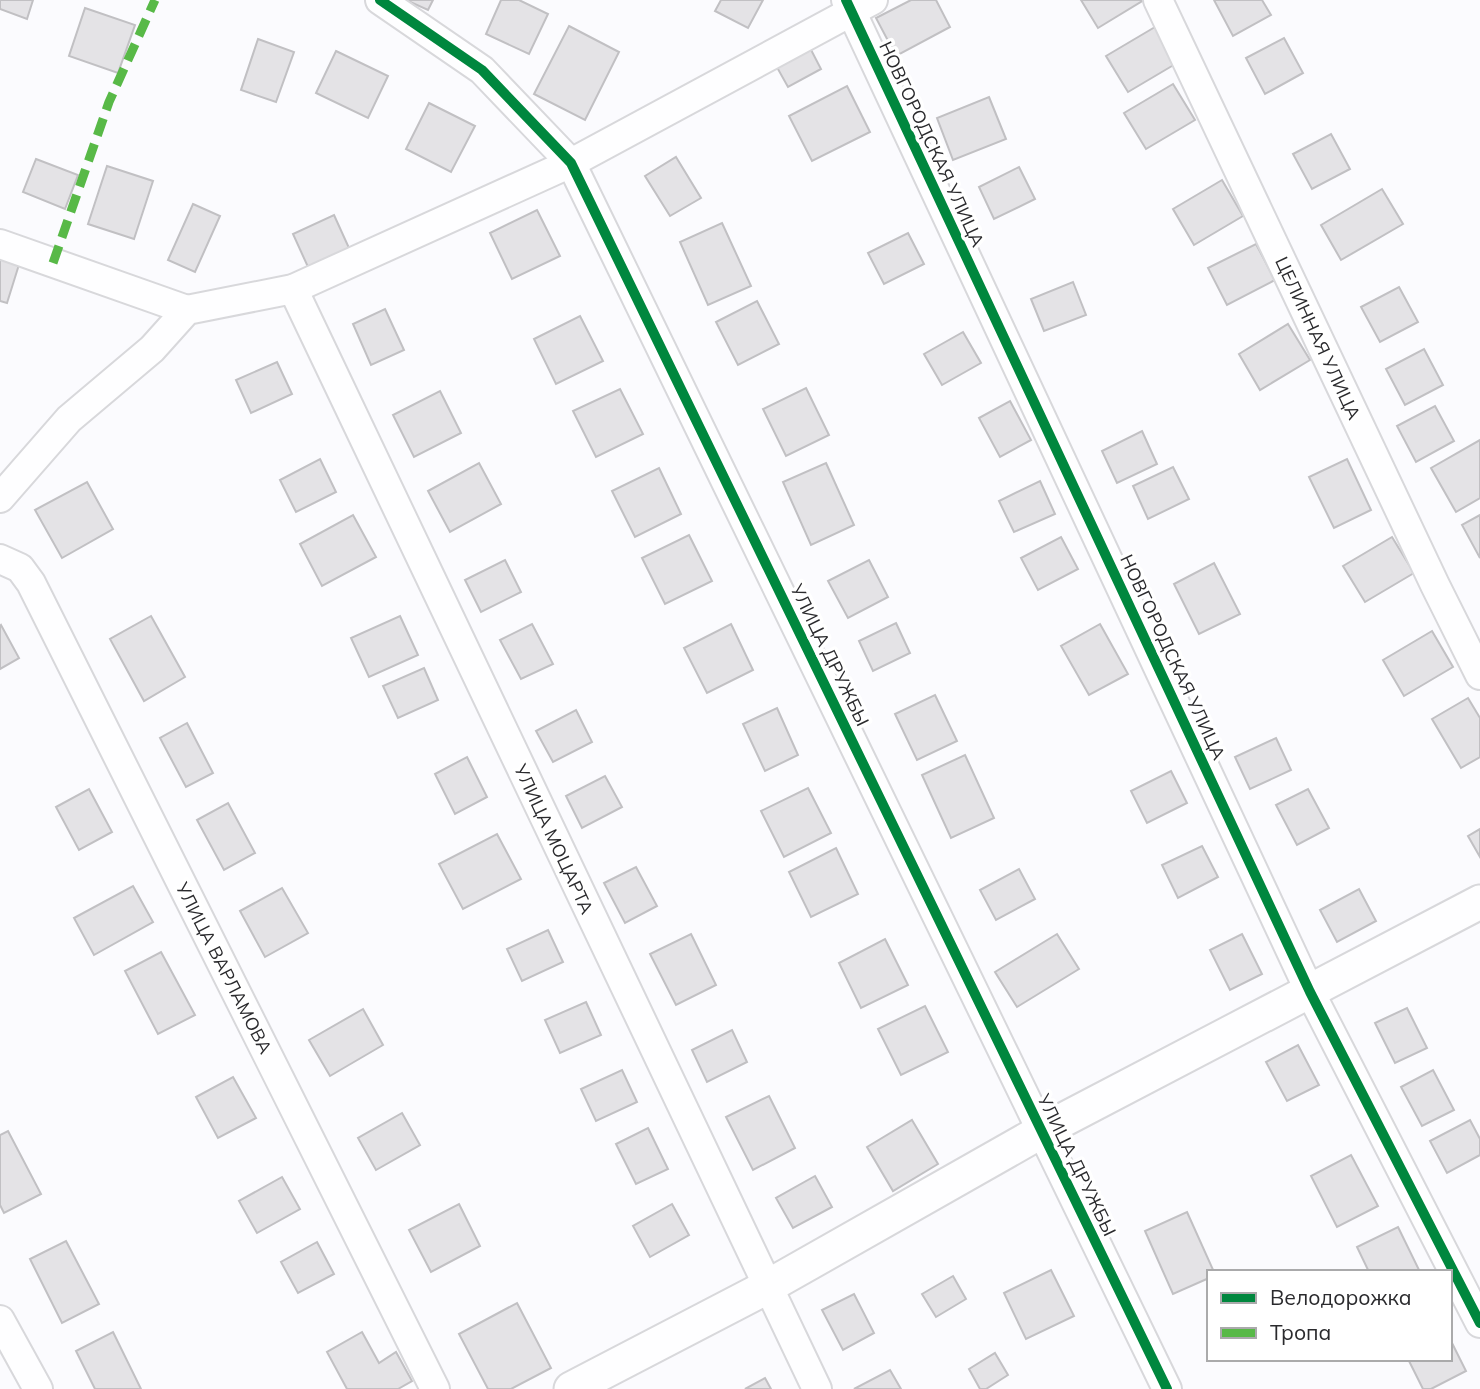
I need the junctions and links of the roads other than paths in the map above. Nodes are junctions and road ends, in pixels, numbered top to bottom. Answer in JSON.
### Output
{"nodes":[{"id":1,"x":380,"y":0,"type":"edge"},
{"id":2,"x":1158,"y":0,"type":"edge"},
{"id":3,"x":857,"y":4,"type":"edge"},
{"id":4,"x":571,"y":163,"type":"junction"},
{"id":5,"x":0,"y":244,"type":"edge"},
{"id":6,"x":293,"y":289,"type":"junction"},
{"id":7,"x":187,"y":310,"type":"junction"},
{"id":8,"x":0,"y":498,"type":"edge"},
{"id":9,"x":0,"y":559,"type":"edge"},
{"id":10,"x":1480,"y":675,"type":"edge"},
{"id":11,"x":1480,"y":902,"type":"edge"},
{"id":12,"x":1310,"y":992,"type":"junction"},
{"id":13,"x":1042,"y":1131,"type":"junction"},
{"id":14,"x":767,"y":1287,"type":"junction"},
{"id":15,"x":0,"y":1320,"type":"edge"},
{"id":16,"x":1480,"y":1323,"type":"edge"},
{"id":17,"x":37,"y":1389,"type":"edge"},
{"id":18,"x":435,"y":1389,"type":"edge"},
{"id":19,"x":571,"y":1389,"type":"edge"},
{"id":20,"x":817,"y":1389,"type":"edge"},
{"id":21,"x":1167,"y":1389,"type":"edge"}],
"edges":[{"from":1,"to":4,"type":"street","name":"УЛИЦА ДРУЖБЫ"},
{"from":2,"to":10,"type":"street","name":"ЦЕЛИННАЯ УЛИЦА"},
{"from":3,"to":4,"type":"street"},
{"from":3,"to":12,"type":"street","name":"НОВГОРОДСКАЯ УЛИЦА"},
{"from":4,"to":6,"type":"street"},
{"from":4,"to":13,"type":"street","name":"УЛИЦА ДРУЖБЫ"},
{"from":5,"to":7,"type":"street"},
{"from":6,"to":7,"type":"street"},
{"from":6,"to":14,"type":"street","name":"УЛИЦА МОЦАРТА"},
{"from":7,"to":8,"type":"street"},
{"from":9,"to":18,"type":"street","name":"УЛИЦА ВАРЛАМОВА"},
{"from":11,"to":12,"type":"street"},
{"from":12,"to":13,"type":"street"},
{"from":12,"to":16,"type":"street","name":"НОВГОРОДСКАЯ УЛИЦА"},
{"from":13,"to":14,"type":"street"},
{"from":13,"to":21,"type":"street","name":"УЛИЦА ДРУЖБЫ"},
{"from":14,"to":19,"type":"street"},
{"from":14,"to":20,"type":"street","name":"УЛИЦА МОЦАРТА"},
{"from":15,"to":17,"type":"street"}]}
